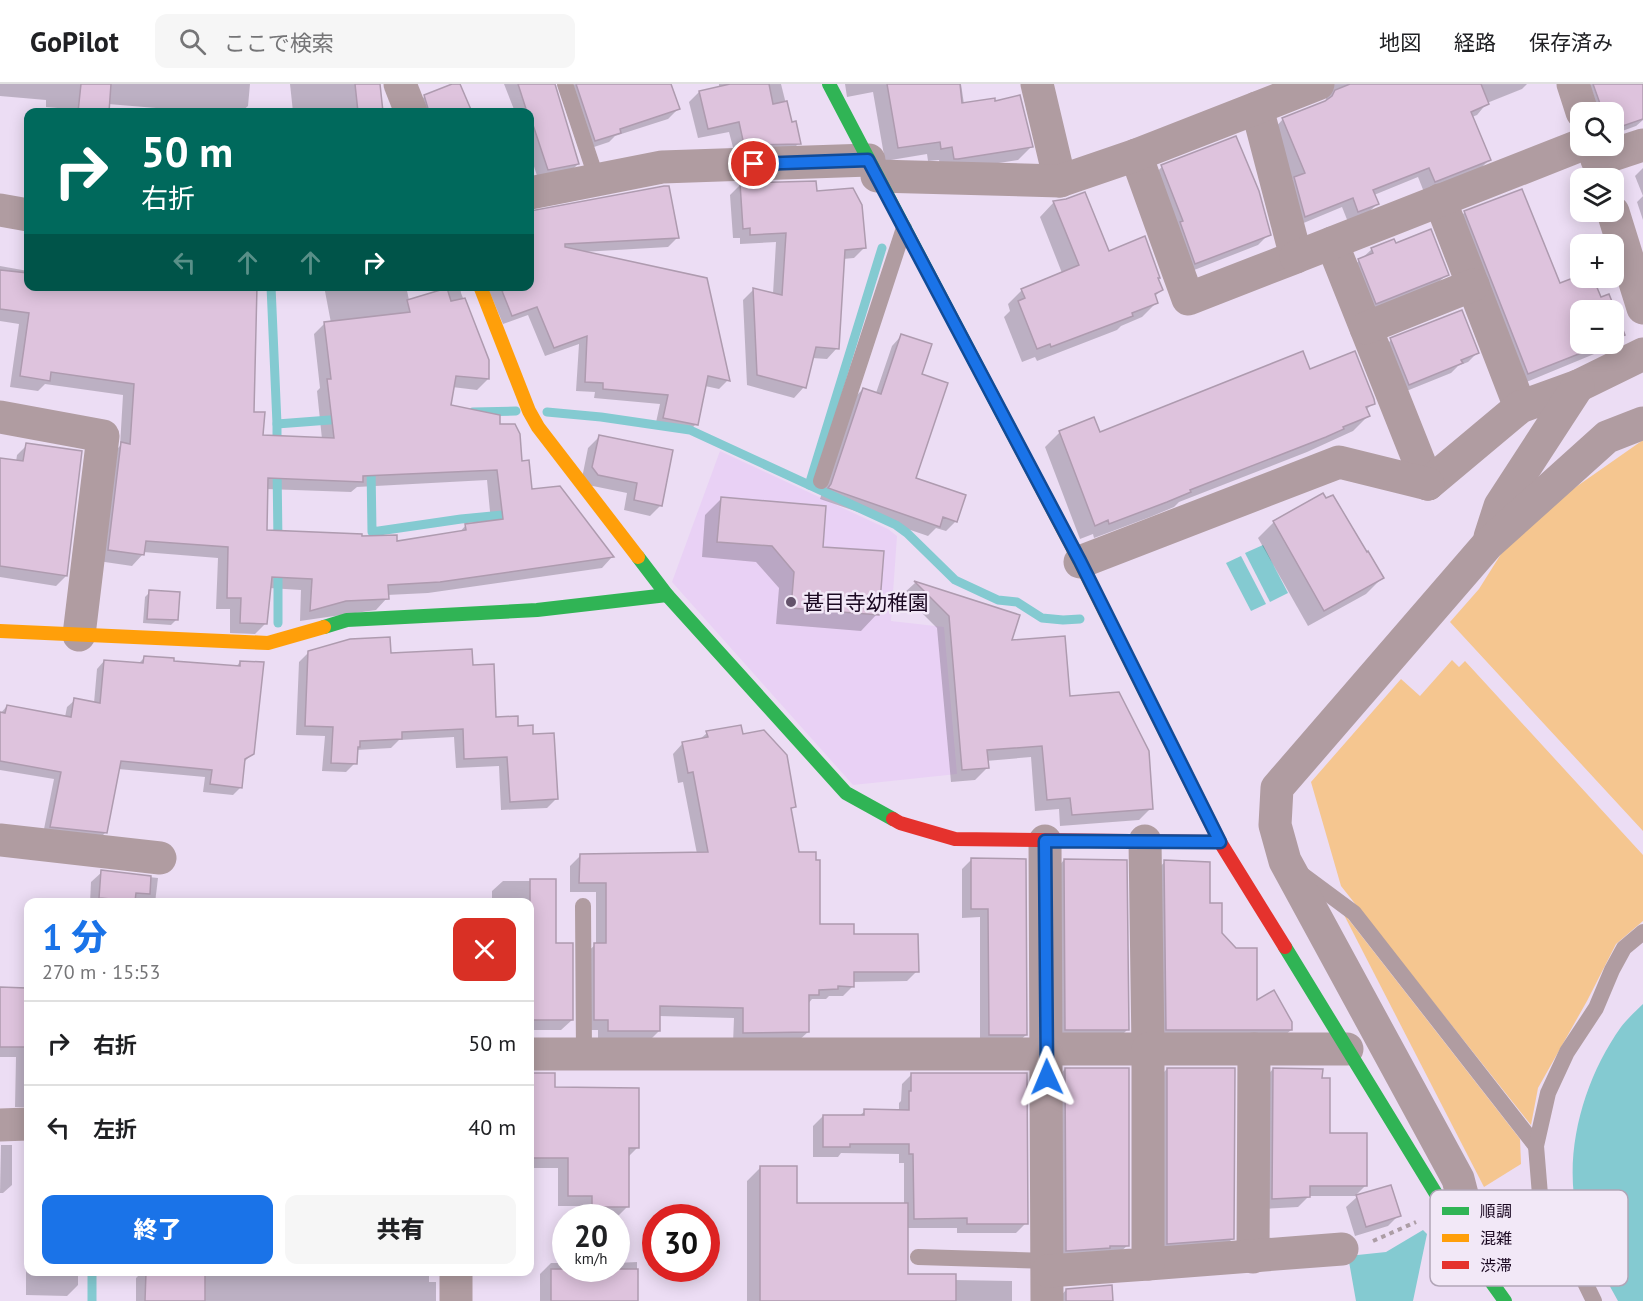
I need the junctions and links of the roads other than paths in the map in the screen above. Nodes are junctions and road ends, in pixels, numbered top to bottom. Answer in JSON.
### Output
{"nodes":[{"id":1,"x":400,"y":84,"type":"edge"},
{"id":2,"x":565,"y":84,"type":"edge"},
{"id":3,"x":829,"y":84,"type":"edge"},
{"id":4,"x":1037,"y":84,"type":"edge"},
{"id":5,"x":1318,"y":84,"type":"edge"},
{"id":6,"x":1572,"y":84,"type":"edge"},
{"id":7,"x":1578,"y":102,"type":"edge"},
{"id":8,"x":409,"y":108,"type":"edge"},
{"id":9,"x":1257,"y":108,"type":"junction"},
{"id":10,"x":1643,"y":145,"type":"edge"},
{"id":11,"x":1136,"y":155,"type":"junction"},
{"id":12,"x":1593,"y":157,"type":"edge"},
{"id":13,"x":873,"y":168,"type":"junction"},
{"id":14,"x":597,"y":180,"type":"junction"},
{"id":15,"x":1060,"y":181,"type":"junction"},
{"id":16,"x":534,"y":192,"type":"edge"},
{"id":17,"x":1440,"y":200,"type":"junction"},
{"id":18,"x":0,"y":210,"type":"edge"},
{"id":19,"x":24,"y":214,"type":"edge"},
{"id":20,"x":1616,"y":222,"type":"edge"},
{"id":21,"x":904,"y":227,"type":"junction"},
{"id":22,"x":1332,"y":243,"type":"junction"},
{"id":23,"x":1296,"y":257,"type":"junction"},
{"id":24,"x":1473,"y":285,"type":"junction"},
{"id":25,"x":482,"y":291,"type":"edge"},
{"id":26,"x":1643,"y":308,"type":"edge"},
{"id":27,"x":1366,"y":328,"type":"junction"},
{"id":28,"x":1643,"y":354,"type":"edge"},
{"id":29,"x":1578,"y":386,"type":"junction"},
{"id":30,"x":1520,"y":407,"type":"junction"},
{"id":31,"x":0,"y":417,"type":"edge"},
{"id":32,"x":1643,"y":423,"type":"edge"},
{"id":33,"x":820,"y":481,"type":"dead end"},
{"id":34,"x":1428,"y":484,"type":"junction"},
{"id":35,"x":1488,"y":544,"type":"junction"},
{"id":36,"x":1080,"y":561,"type":"junction"},
{"id":37,"x":668,"y":594,"type":"junction"},
{"id":38,"x":0,"y":631,"type":"edge"},
{"id":39,"x":78,"y":635,"type":"junction"},
{"id":40,"x":0,"y":840,"type":"edge"},
{"id":41,"x":1045,"y":841,"type":"junction"},
{"id":42,"x":1145,"y":842,"type":"junction"},
{"id":43,"x":1220,"y":842,"type":"junction"},
{"id":44,"x":160,"y":858,"type":"dead end"},
{"id":45,"x":1285,"y":861,"type":"junction"},
{"id":46,"x":584,"y":906,"type":"dead end"},
{"id":47,"x":1643,"y":932,"type":"edge"},
{"id":48,"x":1148,"y":1049,"type":"junction"},
{"id":49,"x":1254,"y":1049,"type":"junction"},
{"id":50,"x":1347,"y":1049,"type":"junction"},
{"id":51,"x":1047,"y":1051,"type":"junction"},
{"id":52,"x":534,"y":1054,"type":"edge"},
{"id":53,"x":584,"y":1054,"type":"junction"},
{"id":54,"x":24,"y":1124,"type":"edge"},
{"id":55,"x":0,"y":1125,"type":"edge"},
{"id":56,"x":1536,"y":1146,"type":"junction"},
{"id":57,"x":1434,"y":1190,"type":"edge"},
{"id":58,"x":1461,"y":1190,"type":"edge"},
{"id":59,"x":1540,"y":1190,"type":"edge"},
{"id":60,"x":1342,"y":1249,"type":"road end"},
{"id":61,"x":918,"y":1257,"type":"dead end"},
{"id":62,"x":1253,"y":1257,"type":"junction"},
{"id":63,"x":1148,"y":1264,"type":"junction"},
{"id":64,"x":456,"y":1276,"type":"edge"},
{"id":65,"x":1048,"y":1277,"type":"edge"},
{"id":66,"x":1494,"y":1286,"type":"edge"},
{"id":67,"x":1587,"y":1286,"type":"edge"},
{"id":68,"x":456,"y":1301,"type":"edge"},
{"id":69,"x":1505,"y":1301,"type":"edge"},
{"id":70,"x":1594,"y":1301,"type":"edge"}],
"edges":[{"from":1,"to":8,"type":"street"},
{"from":2,"to":14,"type":"lane"},
{"from":3,"to":13,"type":"street"},
{"from":4,"to":15,"type":"street"},
{"from":5,"to":9,"type":"street"},
{"from":6,"to":7,"type":"street"},
{"from":9,"to":11,"type":"street"},
{"from":9,"to":23,"type":"street"},
{"from":10,"to":12,"type":"street"},
{"from":11,"to":15,"type":"street"},
{"from":11,"to":23,"type":"street"},
{"from":12,"to":17,"type":"street"},
{"from":13,"to":14,"type":"street"},
{"from":13,"to":15,"type":"street"},
{"from":13,"to":21,"type":"street"},
{"from":14,"to":16,"type":"street"},
{"from":17,"to":22,"type":"street"},
{"from":17,"to":24,"type":"street"},
{"from":18,"to":19,"type":"street"},
{"from":20,"to":26,"type":"street"},
{"from":21,"to":33,"type":"lane"},
{"from":21,"to":36,"type":"street"},
{"from":22,"to":23,"type":"street"},
{"from":22,"to":27,"type":"street"},
{"from":24,"to":27,"type":"street"},
{"from":24,"to":30,"type":"street"},
{"from":25,"to":37,"type":"street"},
{"from":27,"to":34,"type":"street"},
{"from":28,"to":29,"type":"street"},
{"from":29,"to":30,"type":"street"},
{"from":29,"to":35,"type":"street"},
{"from":30,"to":34,"type":"street"},
{"from":31,"to":39,"type":"street"},
{"from":32,"to":35,"type":"street"},
{"from":34,"to":36,"type":"street"},
{"from":35,"to":45,"type":"street"},
{"from":36,"to":43,"type":"street"},
{"from":37,"to":39,"type":"street"},
{"from":37,"to":41,"type":"street"},
{"from":38,"to":39,"type":"street"},
{"from":40,"to":44,"type":"street"},
{"from":41,"to":42,"type":"street"},
{"from":41,"to":51,"type":"street"},
{"from":42,"to":43,"type":"street"},
{"from":42,"to":48,"type":"street"},
{"from":43,"to":50,"type":"street"},
{"from":45,"to":56,"type":"lane"},
{"from":45,"to":58,"type":"street"},
{"from":46,"to":53,"type":"lane"},
{"from":47,"to":56,"type":"lane"},
{"from":48,"to":49,"type":"street"},
{"from":48,"to":51,"type":"street"},
{"from":48,"to":63,"type":"street"},
{"from":49,"to":50,"type":"street"},
{"from":49,"to":62,"type":"street"},
{"from":50,"to":57,"type":"street"},
{"from":51,"to":53,"type":"street"},
{"from":51,"to":65,"type":"street"},
{"from":52,"to":53,"type":"street"},
{"from":54,"to":55,"type":"street"},
{"from":56,"to":59,"type":"lane"},
{"from":60,"to":62,"type":"street"},
{"from":61,"to":65,"type":"lane"},
{"from":62,"to":63,"type":"street"},
{"from":63,"to":65,"type":"street"},
{"from":64,"to":68,"type":"street"},
{"from":66,"to":69,"type":"street"},
{"from":67,"to":70,"type":"lane"}]}
